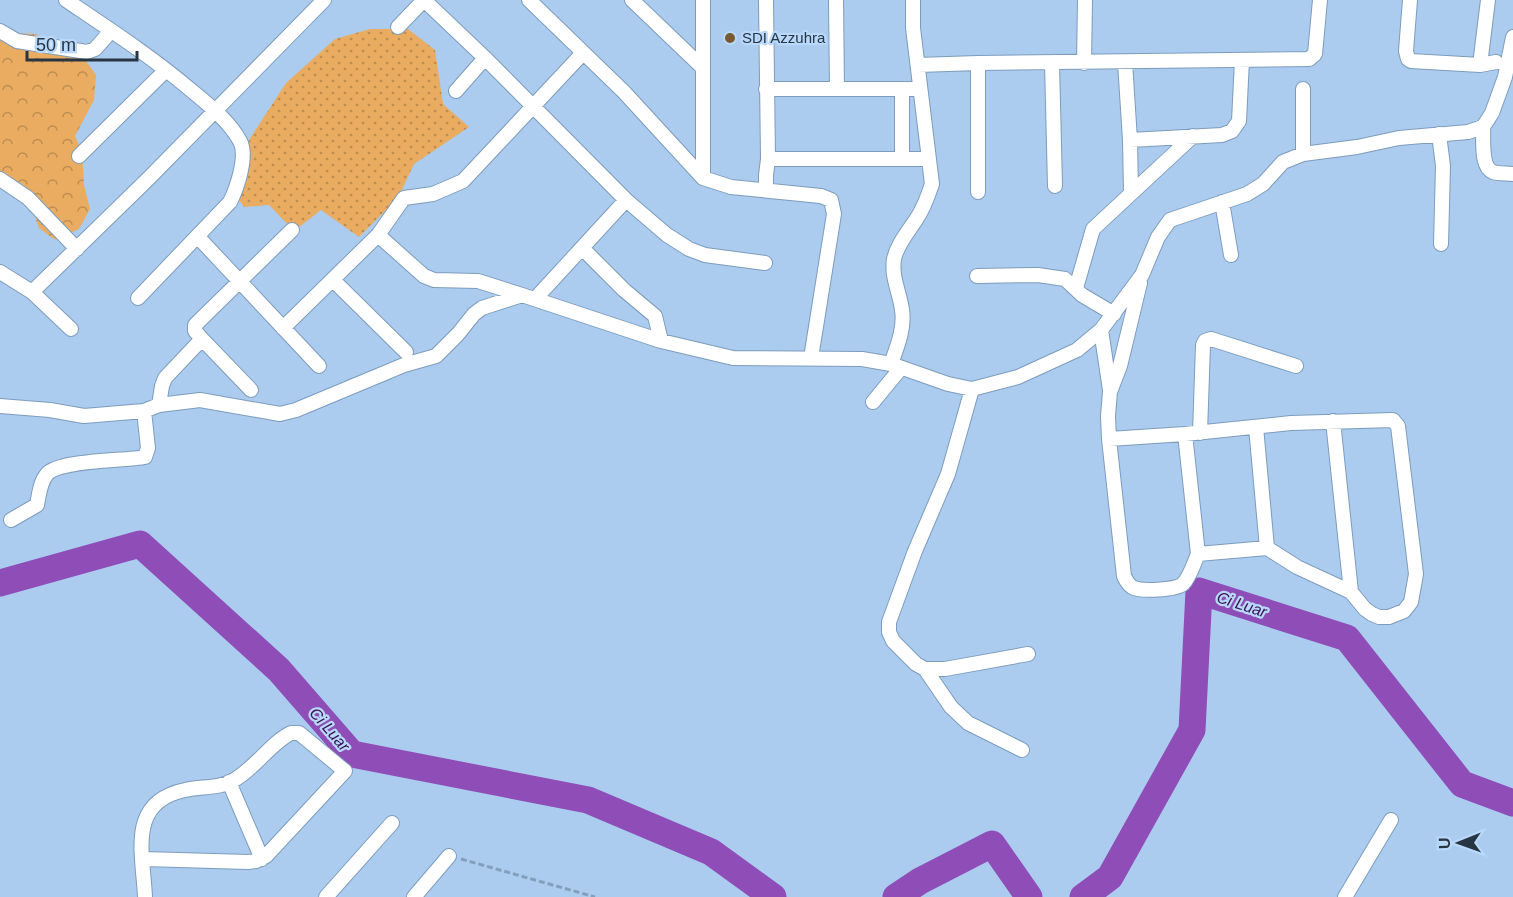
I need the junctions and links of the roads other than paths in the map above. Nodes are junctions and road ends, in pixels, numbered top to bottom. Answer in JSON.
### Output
{"nodes":[{"id":1,"x":66,"y":0,"type":"edge"},
{"id":2,"x":324,"y":0,"type":"edge"},
{"id":3,"x":423,"y":0,"type":"edge"},
{"id":4,"x":529,"y":0,"type":"edge"},
{"id":5,"x":632,"y":0,"type":"edge"},
{"id":6,"x":703,"y":0,"type":"edge"},
{"id":7,"x":766,"y":0,"type":"edge"},
{"id":8,"x":836,"y":0,"type":"edge"},
{"id":9,"x":913,"y":0,"type":"edge"},
{"id":10,"x":1085,"y":0,"type":"edge"},
{"id":11,"x":1320,"y":0,"type":"edge"},
{"id":12,"x":1410,"y":0,"type":"edge"},
{"id":13,"x":1488,"y":0,"type":"edge"},
{"id":14,"x":398,"y":27,"type":"dead end"},
{"id":15,"x":0,"y":31,"type":"edge"},
{"id":16,"x":111,"y":31,"type":"junction"},
{"id":17,"x":1513,"y":37,"type":"edge"},
{"id":18,"x":583,"y":53,"type":"junction"},
{"id":19,"x":485,"y":58,"type":"junction"},
{"id":20,"x":1242,"y":60,"type":"junction"},
{"id":21,"x":1125,"y":62,"type":"junction"},
{"id":22,"x":1496,"y":62,"type":"dead end"},
{"id":23,"x":978,"y":63,"type":"junction"},
{"id":24,"x":1052,"y":63,"type":"junction"},
{"id":25,"x":1084,"y":63,"type":"junction"},
{"id":26,"x":918,"y":65,"type":"junction"},
{"id":27,"x":1480,"y":65,"type":"junction"},
{"id":28,"x":703,"y":68,"type":"junction"},
{"id":29,"x":166,"y":69,"type":"junction"},
{"id":30,"x":766,"y":89,"type":"junction"},
{"id":31,"x":837,"y":89,"type":"junction"},
{"id":32,"x":902,"y":89,"type":"junction"},
{"id":33,"x":920,"y":89,"type":"junction"},
{"id":34,"x":1303,"y":89,"type":"dead end"},
{"id":35,"x":456,"y":91,"type":"dead end"},
{"id":36,"x":532,"y":106,"type":"junction"},
{"id":37,"x":216,"y":111,"type":"junction"},
{"id":38,"x":1483,"y":127,"type":"junction"},
{"id":39,"x":1439,"y":134,"type":"junction"},
{"id":40,"x":1193,"y":136,"type":"junction"},
{"id":41,"x":1130,"y":140,"type":"junction"},
{"id":42,"x":1303,"y":154,"type":"junction"},
{"id":43,"x":79,"y":156,"type":"dead end"},
{"id":44,"x":768,"y":159,"type":"junction"},
{"id":45,"x":902,"y":159,"type":"junction"},
{"id":46,"x":929,"y":159,"type":"junction"},
{"id":47,"x":1513,"y":174,"type":"edge"},
{"id":48,"x":703,"y":178,"type":"junction"},
{"id":49,"x":0,"y":179,"type":"edge"},
{"id":50,"x":1055,"y":186,"type":"dead end"},
{"id":51,"x":766,"y":190,"type":"junction"},
{"id":52,"x":978,"y":192,"type":"dead end"},
{"id":53,"x":1131,"y":192,"type":"junction"},
{"id":54,"x":626,"y":200,"type":"junction"},
{"id":55,"x":1222,"y":202,"type":"junction"},
{"id":56,"x":292,"y":230,"type":"dead end"},
{"id":57,"x":378,"y":235,"type":"junction"},
{"id":58,"x":198,"y":237,"type":"junction"},
{"id":59,"x":1441,"y":244,"type":"dead end"},
{"id":60,"x":77,"y":249,"type":"junction"},
{"id":61,"x":583,"y":249,"type":"junction"},
{"id":62,"x":1231,"y":255,"type":"dead end"},
{"id":63,"x":765,"y":263,"type":"dead end"},
{"id":64,"x":0,"y":272,"type":"edge"},
{"id":65,"x":1142,"y":275,"type":"junction"},
{"id":66,"x":977,"y":276,"type":"dead end"},
{"id":67,"x":333,"y":280,"type":"junction"},
{"id":68,"x":240,"y":281,"type":"junction"},
{"id":69,"x":1076,"y":288,"type":"junction"},
{"id":70,"x":32,"y":292,"type":"junction"},
{"id":71,"x":522,"y":295,"type":"junction"},
{"id":72,"x":138,"y":298,"type":"dead end"},
{"id":73,"x":536,"y":299,"type":"junction"},
{"id":74,"x":1113,"y":314,"type":"junction"},
{"id":75,"x":283,"y":328,"type":"junction"},
{"id":76,"x":71,"y":329,"type":"dead end"},
{"id":77,"x":1101,"y":330,"type":"junction"},
{"id":78,"x":202,"y":339,"type":"junction"},
{"id":79,"x":662,"y":341,"type":"junction"},
{"id":80,"x":406,"y":352,"type":"dead end"},
{"id":81,"x":811,"y":358,"type":"junction"},
{"id":82,"x":319,"y":366,"type":"dead end"},
{"id":83,"x":896,"y":366,"type":"junction"},
{"id":84,"x":1296,"y":366,"type":"dead end"},
{"id":85,"x":972,"y":389,"type":"junction"},
{"id":86,"x":251,"y":390,"type":"dead end"},
{"id":87,"x":1110,"y":392,"type":"junction"},
{"id":88,"x":873,"y":402,"type":"dead end"},
{"id":89,"x":159,"y":405,"type":"junction"},
{"id":90,"x":0,"y":406,"type":"edge"},
{"id":91,"x":144,"y":411,"type":"junction"},
{"id":92,"x":1333,"y":421,"type":"junction"},
{"id":93,"x":1256,"y":427,"type":"junction"},
{"id":94,"x":1200,"y":433,"type":"junction"},
{"id":95,"x":1185,"y":434,"type":"junction"},
{"id":96,"x":1109,"y":439,"type":"junction"},
{"id":97,"x":11,"y":520,"type":"dead end"},
{"id":98,"x":1267,"y":548,"type":"junction"},
{"id":99,"x":1198,"y":554,"type":"junction"},
{"id":100,"x":1351,"y":592,"type":"junction"},
{"id":101,"x":1028,"y":654,"type":"dead end"},
{"id":102,"x":925,"y":669,"type":"junction"},
{"id":103,"x":1022,"y":750,"type":"dead end"},
{"id":104,"x":229,"y":782,"type":"junction"},
{"id":105,"x":1391,"y":820,"type":"dead end"},
{"id":106,"x":392,"y":823,"type":"dead end"},
{"id":107,"x":449,"y":856,"type":"road end"},
{"id":108,"x":144,"y":859,"type":"junction"},
{"id":109,"x":262,"y":859,"type":"junction"},
{"id":110,"x":145,"y":897,"type":"edge"},
{"id":111,"x":326,"y":897,"type":"edge"},
{"id":112,"x":414,"y":897,"type":"edge"},
{"id":113,"x":1345,"y":897,"type":"edge"}],
"edges":[{"from":1,"to":16,"type":"street"},
{"from":2,"to":37,"type":"street"},
{"from":3,"to":14,"type":"street"},
{"from":3,"to":19,"type":"street"},
{"from":4,"to":18,"type":"street"},
{"from":5,"to":28,"type":"street"},
{"from":6,"to":28,"type":"street"},
{"from":7,"to":30,"type":"street"},
{"from":8,"to":31,"type":"street"},
{"from":9,"to":26,"type":"street"},
{"from":10,"to":25,"type":"street"},
{"from":11,"to":20,"type":"street"},
{"from":12,"to":27,"type":"street"},
{"from":13,"to":27,"type":"street"},
{"from":15,"to":16,"type":"street"},
{"from":16,"to":29,"type":"street"},
{"from":17,"to":38,"type":"street"},
{"from":18,"to":36,"type":"street"},
{"from":18,"to":48,"type":"street"},
{"from":19,"to":35,"type":"street"},
{"from":19,"to":36,"type":"street"},
{"from":20,"to":21,"type":"street"},
{"from":20,"to":40,"type":"street"},
{"from":21,"to":25,"type":"street"},
{"from":21,"to":41,"type":"street"},
{"from":22,"to":27,"type":"street"},
{"from":23,"to":24,"type":"street"},
{"from":23,"to":26,"type":"street"},
{"from":23,"to":52,"type":"street"},
{"from":24,"to":25,"type":"street"},
{"from":24,"to":50,"type":"street"},
{"from":26,"to":33,"type":"street"},
{"from":28,"to":48,"type":"street"},
{"from":29,"to":37,"type":"street"},
{"from":29,"to":43,"type":"street"},
{"from":30,"to":31,"type":"street"},
{"from":30,"to":44,"type":"street"},
{"from":31,"to":32,"type":"street"},
{"from":32,"to":33,"type":"street"},
{"from":32,"to":45,"type":"street"},
{"from":33,"to":46,"type":"street"},
{"from":34,"to":42,"type":"street"},
{"from":36,"to":54,"type":"street"},
{"from":36,"to":57,"type":"street"},
{"from":37,"to":58,"type":"street"},
{"from":37,"to":60,"type":"street"},
{"from":38,"to":39,"type":"street"},
{"from":38,"to":47,"type":"street"},
{"from":39,"to":42,"type":"street"},
{"from":39,"to":59,"type":"street"},
{"from":40,"to":41,"type":"street"},
{"from":40,"to":53,"type":"street"},
{"from":41,"to":53,"type":"street"},
{"from":42,"to":55,"type":"street"},
{"from":44,"to":45,"type":"street"},
{"from":44,"to":51,"type":"street"},
{"from":45,"to":46,"type":"street"},
{"from":46,"to":83,"type":"street"},
{"from":48,"to":51,"type":"street"},
{"from":49,"to":60,"type":"street"},
{"from":51,"to":81,"type":"street"},
{"from":53,"to":69,"type":"street"},
{"from":54,"to":61,"type":"street"},
{"from":54,"to":63,"type":"street"},
{"from":55,"to":62,"type":"street"},
{"from":55,"to":65,"type":"street"},
{"from":56,"to":68,"type":"street"},
{"from":57,"to":67,"type":"street"},
{"from":57,"to":71,"type":"street"},
{"from":58,"to":68,"type":"street"},
{"from":58,"to":72,"type":"street"},
{"from":60,"to":70,"type":"street"},
{"from":61,"to":73,"type":"street"},
{"from":61,"to":79,"type":"street"},
{"from":64,"to":70,"type":"street"},
{"from":65,"to":74,"type":"street"},
{"from":65,"to":87,"type":"street"},
{"from":66,"to":69,"type":"street"},
{"from":67,"to":75,"type":"street"},
{"from":67,"to":80,"type":"street"},
{"from":68,"to":75,"type":"street"},
{"from":68,"to":78,"type":"street"},
{"from":69,"to":74,"type":"street"},
{"from":70,"to":76,"type":"street"},
{"from":71,"to":73,"type":"street"},
{"from":71,"to":89,"type":"street"},
{"from":73,"to":79,"type":"street"},
{"from":74,"to":77,"type":"street"},
{"from":75,"to":82,"type":"street"},
{"from":77,"to":85,"type":"street"},
{"from":77,"to":87,"type":"street"},
{"from":78,"to":86,"type":"street"},
{"from":78,"to":89,"type":"street"},
{"from":79,"to":81,"type":"street"},
{"from":81,"to":83,"type":"street"},
{"from":83,"to":85,"type":"street"},
{"from":83,"to":88,"type":"street"},
{"from":84,"to":94,"type":"street"},
{"from":85,"to":102,"type":"street"},
{"from":87,"to":96,"type":"street"},
{"from":89,"to":91,"type":"street"},
{"from":90,"to":91,"type":"street"},
{"from":91,"to":97,"type":"street"},
{"from":92,"to":93,"type":"street"},
{"from":92,"to":100,"type":"street"},
{"from":92,"to":100,"type":"street"},
{"from":93,"to":94,"type":"street"},
{"from":93,"to":98,"type":"street"},
{"from":94,"to":95,"type":"street"},
{"from":95,"to":96,"type":"street"},
{"from":95,"to":99,"type":"street"},
{"from":96,"to":99,"type":"street"},
{"from":98,"to":99,"type":"street"},
{"from":98,"to":100,"type":"street"},
{"from":101,"to":102,"type":"street"},
{"from":102,"to":103,"type":"street"},
{"from":104,"to":108,"type":"street"},
{"from":104,"to":109,"type":"street"},
{"from":104,"to":109,"type":"street"},
{"from":105,"to":113,"type":"street"},
{"from":106,"to":111,"type":"street"},
{"from":107,"to":112,"type":"street"},
{"from":108,"to":109,"type":"street"},
{"from":108,"to":110,"type":"street"}]}
